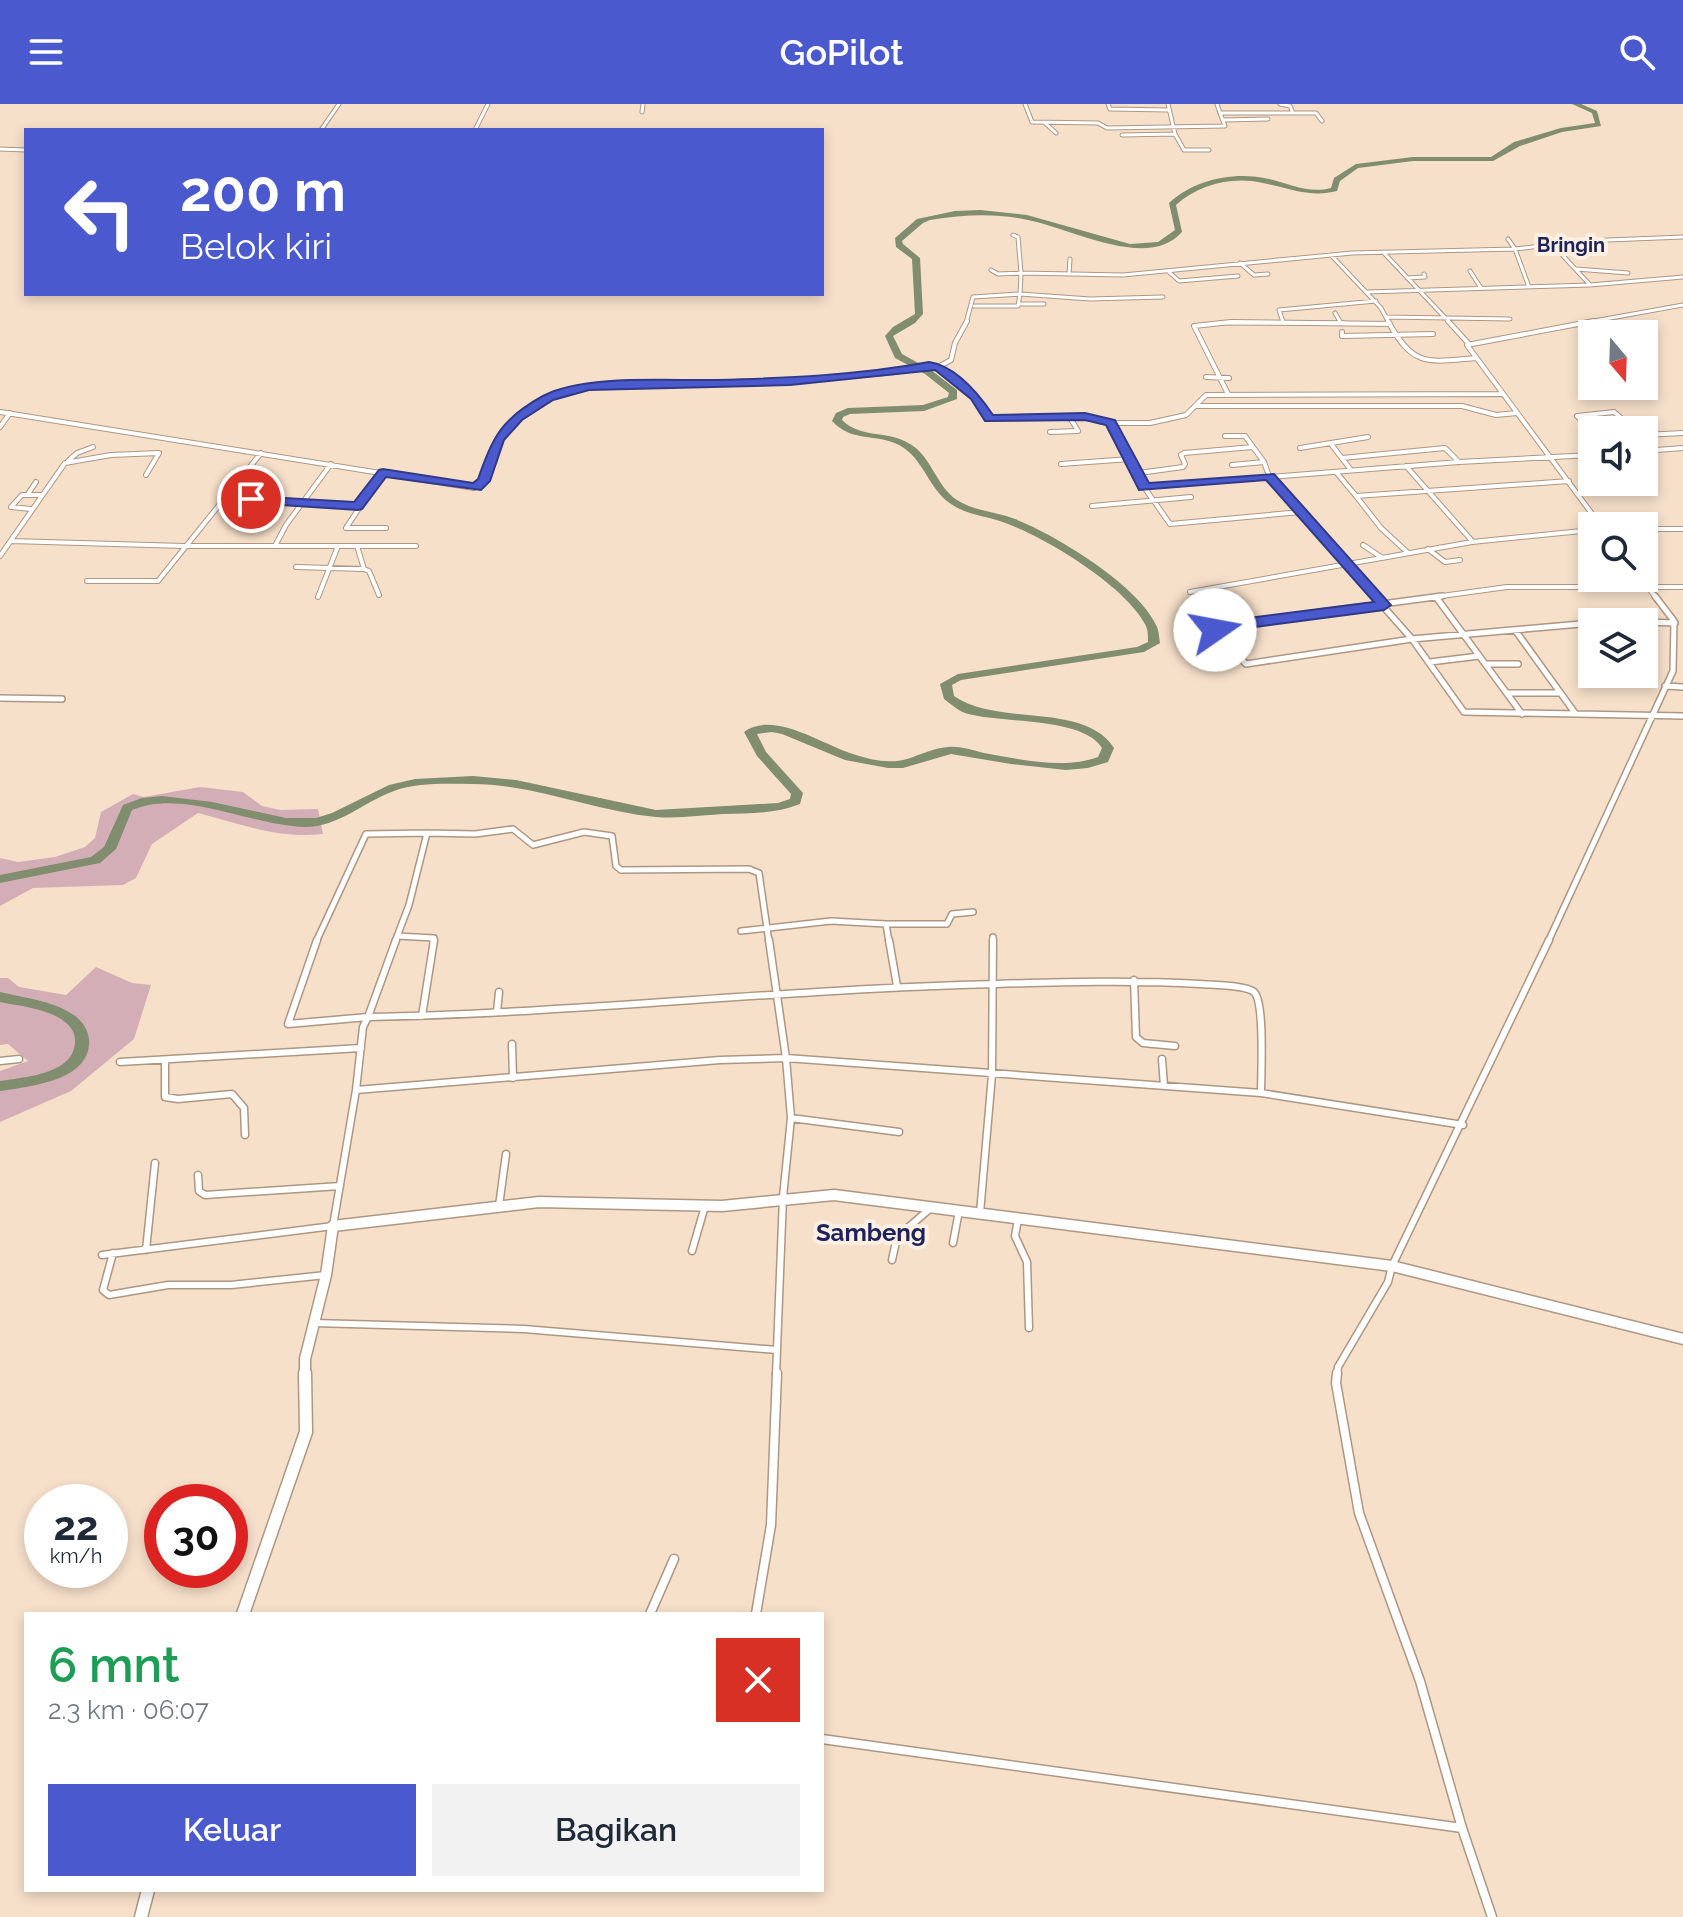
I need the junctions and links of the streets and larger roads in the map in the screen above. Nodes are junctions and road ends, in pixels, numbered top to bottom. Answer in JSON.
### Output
{"nodes":[{"id":1,"x":339,"y":104,"type":"edge"},
{"id":2,"x":488,"y":104,"type":"edge"},
{"id":3,"x":643,"y":104,"type":"edge"},
{"id":4,"x":1025,"y":104,"type":"edge"},
{"id":5,"x":1108,"y":104,"type":"edge"},
{"id":6,"x":1168,"y":104,"type":"edge"},
{"id":7,"x":1217,"y":104,"type":"edge"},
{"id":8,"x":1280,"y":104,"type":"edge"},
{"id":9,"x":1315,"y":105,"type":"edge"},
{"id":10,"x":1246,"y":107,"type":"dead end"},
{"id":11,"x":1168,"y":110,"type":"junction"},
{"id":12,"x":642,"y":112,"type":"dead end"},
{"id":13,"x":1220,"y":113,"type":"junction"},
{"id":14,"x":1249,"y":113,"type":"junction"},
{"id":15,"x":1293,"y":113,"type":"junction"},
{"id":16,"x":1317,"y":114,"type":"junction"},
{"id":17,"x":1268,"y":119,"type":"dead end"},
{"id":18,"x":1224,"y":120,"type":"junction"},
{"id":19,"x":1322,"y":121,"type":"dead end"},
{"id":20,"x":1045,"y":123,"type":"junction"},
{"id":21,"x":1173,"y":127,"type":"junction"},
{"id":22,"x":322,"y":128,"type":"edge"},
{"id":23,"x":476,"y":128,"type":"edge"},
{"id":24,"x":1056,"y":133,"type":"dead end"},
{"id":25,"x":1175,"y":134,"type":"junction"},
{"id":26,"x":1122,"y":135,"type":"dead end"},
{"id":27,"x":0,"y":149,"type":"edge"},
{"id":28,"x":24,"y":150,"type":"edge"},
{"id":29,"x":1209,"y":150,"type":"dead end"},
{"id":30,"x":1013,"y":235,"type":"dead end"},
{"id":31,"x":1683,"y":237,"type":"edge"},
{"id":32,"x":1508,"y":239,"type":"dead end"},
{"id":33,"x":1555,"y":247,"type":"junction"},
{"id":34,"x":1515,"y":249,"type":"junction"},
{"id":35,"x":1383,"y":252,"type":"junction"},
{"id":36,"x":1331,"y":255,"type":"junction"},
{"id":37,"x":1070,"y":259,"type":"dead end"},
{"id":38,"x":1240,"y":263,"type":"junction"},
{"id":39,"x":1573,"y":268,"type":"junction"},
{"id":40,"x":991,"y":270,"type":"dead end"},
{"id":41,"x":1470,"y":271,"type":"dead end"},
{"id":42,"x":1169,"y":272,"type":"junction"},
{"id":43,"x":1021,"y":273,"type":"junction"},
{"id":44,"x":1628,"y":273,"type":"dead end"},
{"id":45,"x":1069,"y":274,"type":"junction"},
{"id":46,"x":1268,"y":274,"type":"dead end"},
{"id":47,"x":1424,"y":274,"type":"dead end"},
{"id":48,"x":1238,"y":276,"type":"dead end"},
{"id":49,"x":1683,"y":277,"type":"edge"},
{"id":50,"x":1407,"y":278,"type":"junction"},
{"id":51,"x":1590,"y":285,"type":"junction"},
{"id":52,"x":1529,"y":287,"type":"junction"},
{"id":53,"x":1481,"y":288,"type":"junction"},
{"id":54,"x":1416,"y":289,"type":"junction"},
{"id":55,"x":1367,"y":292,"type":"junction"},
{"id":56,"x":1020,"y":294,"type":"junction"},
{"id":57,"x":1163,"y":297,"type":"dead end"},
{"id":58,"x":1376,"y":301,"type":"junction"},
{"id":59,"x":1020,"y":304,"type":"junction"},
{"id":60,"x":1044,"y":304,"type":"dead end"},
{"id":61,"x":1683,"y":305,"type":"edge"},
{"id":62,"x":974,"y":306,"type":"junction"},
{"id":63,"x":1335,"y":313,"type":"dead end"},
{"id":64,"x":1442,"y":316,"type":"junction"},
{"id":65,"x":1387,"y":317,"type":"junction"},
{"id":66,"x":1510,"y":319,"type":"dead end"},
{"id":67,"x":1283,"y":322,"type":"junction"},
{"id":68,"x":1341,"y":323,"type":"junction"},
{"id":69,"x":1390,"y":324,"type":"junction"},
{"id":70,"x":1395,"y":334,"type":"junction"},
{"id":71,"x":1433,"y":334,"type":"dead end"},
{"id":72,"x":1342,"y":337,"type":"dead end"},
{"id":73,"x":1469,"y":344,"type":"junction"},
{"id":74,"x":1476,"y":358,"type":"junction"},
{"id":75,"x":938,"y":367,"type":"junction"},
{"id":76,"x":1206,"y":377,"type":"dead end"},
{"id":77,"x":1220,"y":378,"type":"junction"},
{"id":78,"x":1229,"y":378,"type":"dead end"},
{"id":79,"x":1228,"y":394,"type":"junction"},
{"id":80,"x":1502,"y":394,"type":"junction"},
{"id":81,"x":1196,"y":406,"type":"junction"},
{"id":82,"x":0,"y":412,"type":"edge"},
{"id":83,"x":10,"y":413,"type":"junction"},
{"id":84,"x":1517,"y":413,"type":"junction"},
{"id":85,"x":1069,"y":416,"type":"junction"},
{"id":86,"x":1617,"y":416,"type":"edge"},
{"id":87,"x":1578,"y":417,"type":"edge"},
{"id":88,"x":1111,"y":423,"type":"junction"},
{"id":89,"x":0,"y":427,"type":"edge"},
{"id":90,"x":1050,"y":432,"type":"dead end"},
{"id":91,"x":1682,"y":433,"type":"edge"},
{"id":92,"x":1658,"y":435,"type":"edge"},
{"id":93,"x":1225,"y":436,"type":"dead end"},
{"id":94,"x":1368,"y":437,"type":"dead end"},
{"id":95,"x":170,"y":438,"type":"junction"},
{"id":96,"x":211,"y":444,"type":"junction"},
{"id":97,"x":1331,"y":444,"type":"junction"},
{"id":98,"x":93,"y":447,"type":"dead end"},
{"id":99,"x":1253,"y":447,"type":"junction"},
{"id":100,"x":1300,"y":448,"type":"dead end"},
{"id":101,"x":1683,"y":448,"type":"edge"},
{"id":102,"x":1658,"y":450,"type":"edge"},
{"id":103,"x":1077,"y":452,"type":"dead end"},
{"id":104,"x":159,"y":453,"type":"junction"},
{"id":105,"x":203,"y":453,"type":"dead end"},
{"id":106,"x":261,"y":453,"type":"junction"},
{"id":107,"x":1578,"y":456,"type":"edge"},
{"id":108,"x":1342,"y":458,"type":"junction"},
{"id":109,"x":1552,"y":458,"type":"junction"},
{"id":110,"x":1130,"y":459,"type":"junction"},
{"id":111,"x":68,"y":461,"type":"junction"},
{"id":112,"x":1083,"y":462,"type":"junction"},
{"id":113,"x":1264,"y":462,"type":"junction"},
{"id":114,"x":1459,"y":462,"type":"junction"},
{"id":115,"x":331,"y":464,"type":"junction"},
{"id":116,"x":1061,"y":464,"type":"dead end"},
{"id":117,"x":1232,"y":465,"type":"dead end"},
{"id":118,"x":1406,"y":466,"type":"junction"},
{"id":119,"x":1351,"y":470,"type":"junction"},
{"id":120,"x":383,"y":472,"type":"junction"},
{"id":121,"x":1336,"y":472,"type":"junction"},
{"id":122,"x":1139,"y":473,"type":"junction"},
{"id":123,"x":146,"y":475,"type":"dead end"},
{"id":124,"x":1269,"y":476,"type":"junction"},
{"id":125,"x":1569,"y":481,"type":"junction"},
{"id":126,"x":36,"y":482,"type":"dead end"},
{"id":127,"x":1144,"y":487,"type":"junction"},
{"id":128,"x":1427,"y":491,"type":"junction"},
{"id":129,"x":28,"y":494,"type":"junction"},
{"id":130,"x":41,"y":495,"type":"junction"},
{"id":131,"x":1356,"y":496,"type":"junction"},
{"id":132,"x":1191,"y":497,"type":"dead end"},
{"id":133,"x":226,"y":498,"type":"junction"},
{"id":134,"x":1152,"y":501,"type":"junction"},
{"id":135,"x":302,"y":503,"type":"junction"},
{"id":136,"x":358,"y":506,"type":"junction"},
{"id":137,"x":1092,"y":506,"type":"dead end"},
{"id":138,"x":31,"y":509,"type":"junction"},
{"id":139,"x":1301,"y":512,"type":"junction"},
{"id":140,"x":1591,"y":512,"type":"edge"},
{"id":141,"x":386,"y":528,"type":"dead end"},
{"id":142,"x":1658,"y":530,"type":"edge"},
{"id":143,"x":1578,"y":531,"type":"edge"},
{"id":144,"x":1682,"y":531,"type":"edge"},
{"id":145,"x":11,"y":541,"type":"junction"},
{"id":146,"x":1473,"y":542,"type":"junction"},
{"id":147,"x":1363,"y":545,"type":"dead end"},
{"id":148,"x":184,"y":546,"type":"junction"},
{"id":149,"x":275,"y":546,"type":"junction"},
{"id":150,"x":338,"y":546,"type":"junction"},
{"id":151,"x":357,"y":546,"type":"junction"},
{"id":152,"x":416,"y":546,"type":"dead end"},
{"id":153,"x":1428,"y":549,"type":"junction"},
{"id":154,"x":1407,"y":552,"type":"junction"},
{"id":155,"x":0,"y":556,"type":"edge"},
{"id":156,"x":1381,"y":557,"type":"junction"},
{"id":157,"x":1460,"y":560,"type":"dead end"},
{"id":158,"x":1346,"y":562,"type":"junction"},
{"id":159,"x":296,"y":567,"type":"dead end"},
{"id":160,"x":330,"y":568,"type":"junction"},
{"id":161,"x":364,"y":569,"type":"junction"},
{"id":162,"x":87,"y":581,"type":"dead end"},
{"id":163,"x":1683,"y":587,"type":"edge"},
{"id":164,"x":1578,"y":588,"type":"edge"},
{"id":165,"x":1658,"y":588,"type":"edge"},
{"id":166,"x":1190,"y":592,"type":"dead end"},
{"id":167,"x":1651,"y":592,"type":"edge"},
{"id":168,"x":379,"y":595,"type":"dead end"},
{"id":169,"x":318,"y":597,"type":"dead end"},
{"id":170,"x":1436,"y":597,"type":"junction"},
{"id":171,"x":1198,"y":600,"type":"dead end"},
{"id":172,"x":1384,"y":605,"type":"junction"},
{"id":173,"x":1658,"y":622,"type":"edge"},
{"id":174,"x":1675,"y":623,"type":"junction"},
{"id":175,"x":1578,"y":624,"type":"edge"},
{"id":176,"x":1218,"y":626,"type":"junction"},
{"id":177,"x":1515,"y":630,"type":"junction"},
{"id":178,"x":1463,"y":635,"type":"junction"},
{"id":179,"x":1412,"y":639,"type":"junction"},
{"id":180,"x":1479,"y":656,"type":"junction"},
{"id":181,"x":1430,"y":662,"type":"junction"},
{"id":182,"x":1486,"y":664,"type":"junction"},
{"id":183,"x":1518,"y":664,"type":"dead end"},
{"id":184,"x":1668,"y":687,"type":"junction"},
{"id":185,"x":1683,"y":687,"type":"edge"},
{"id":186,"x":1508,"y":693,"type":"junction"},
{"id":187,"x":1560,"y":693,"type":"junction"},
{"id":188,"x":0,"y":698,"type":"edge"},
{"id":189,"x":62,"y":699,"type":"dead end"},
{"id":190,"x":1575,"y":713,"type":"junction"},
{"id":191,"x":1522,"y":714,"type":"junction"},
{"id":192,"x":1651,"y":715,"type":"junction"},
{"id":193,"x":1683,"y":716,"type":"edge"},
{"id":194,"x":427,"y":832,"type":"junction"},
{"id":195,"x":973,"y":912,"type":"dead end"},
{"id":196,"x":886,"y":924,"type":"junction"},
{"id":197,"x":767,"y":930,"type":"junction"},
{"id":198,"x":741,"y":931,"type":"dead end"},
{"id":199,"x":397,"y":936,"type":"junction"},
{"id":200,"x":993,"y":937,"type":"dead end"},
{"id":201,"x":1134,"y":980,"type":"junction"},
{"id":202,"x":994,"y":983,"type":"junction"},
{"id":203,"x":897,"y":986,"type":"junction"},
{"id":204,"x":499,"y":992,"type":"dead end"},
{"id":205,"x":774,"y":992,"type":"junction"},
{"id":206,"x":497,"y":1012,"type":"junction"},
{"id":207,"x":422,"y":1016,"type":"junction"},
{"id":208,"x":368,"y":1017,"type":"junction"},
{"id":209,"x":512,"y":1044,"type":"dead end"},
{"id":210,"x":1175,"y":1046,"type":"dead end"},
{"id":211,"x":361,"y":1048,"type":"junction"},
{"id":212,"x":786,"y":1058,"type":"junction"},
{"id":213,"x":19,"y":1059,"type":"dead end"},
{"id":214,"x":1162,"y":1059,"type":"dead end"},
{"id":215,"x":165,"y":1060,"type":"junction"},
{"id":216,"x":0,"y":1061,"type":"edge"},
{"id":217,"x":120,"y":1062,"type":"dead end"},
{"id":218,"x":992,"y":1075,"type":"junction"},
{"id":219,"x":513,"y":1078,"type":"junction"},
{"id":220,"x":1164,"y":1086,"type":"junction"},
{"id":221,"x":356,"y":1090,"type":"junction"},
{"id":222,"x":1261,"y":1093,"type":"junction"},
{"id":223,"x":791,"y":1118,"type":"junction"},
{"id":224,"x":1463,"y":1125,"type":"junction"},
{"id":225,"x":899,"y":1132,"type":"dead end"},
{"id":226,"x":245,"y":1135,"type":"dead end"},
{"id":227,"x":506,"y":1154,"type":"dead end"},
{"id":228,"x":155,"y":1163,"type":"dead end"},
{"id":229,"x":198,"y":1175,"type":"dead end"},
{"id":230,"x":340,"y":1186,"type":"junction"},
{"id":231,"x":783,"y":1197,"type":"junction"},
{"id":232,"x":499,"y":1206,"type":"junction"},
{"id":233,"x":705,"y":1206,"type":"junction"},
{"id":234,"x":932,"y":1207,"type":"junction"},
{"id":235,"x":959,"y":1211,"type":"junction"},
{"id":236,"x":980,"y":1214,"type":"junction"},
{"id":237,"x":1018,"y":1219,"type":"junction"},
{"id":238,"x":333,"y":1226,"type":"junction"},
{"id":239,"x":953,"y":1243,"type":"dead end"},
{"id":240,"x":146,"y":1250,"type":"junction"},
{"id":241,"x":692,"y":1251,"type":"dead end"},
{"id":242,"x":113,"y":1253,"type":"junction"},
{"id":243,"x":102,"y":1255,"type":"dead end"},
{"id":244,"x":892,"y":1260,"type":"dead end"},
{"id":245,"x":1392,"y":1266,"type":"junction"},
{"id":246,"x":326,"y":1275,"type":"junction"},
{"id":247,"x":314,"y":1323,"type":"junction"},
{"id":248,"x":1029,"y":1328,"type":"dead end"},
{"id":249,"x":1683,"y":1339,"type":"edge"},
{"id":250,"x":777,"y":1350,"type":"junction"},
{"id":251,"x":674,"y":1559,"type":"dead end"},
{"id":252,"x":244,"y":1612,"type":"edge"},
{"id":253,"x":651,"y":1612,"type":"edge"},
{"id":254,"x":756,"y":1612,"type":"edge"},
{"id":255,"x":824,"y":1739,"type":"edge"},
{"id":256,"x":1462,"y":1828,"type":"junction"},
{"id":257,"x":147,"y":1892,"type":"edge"},
{"id":258,"x":141,"y":1917,"type":"edge"},
{"id":259,"x":1492,"y":1917,"type":"edge"}],
"edges":[{"from":1,"to":22,"type":"street"},
{"from":2,"to":23,"type":"street"},
{"from":3,"to":12,"type":"street"},
{"from":4,"to":20,"type":"street"},
{"from":5,"to":11,"type":"street"},
{"from":6,"to":11,"type":"street"},
{"from":7,"to":13,"type":"street"},
{"from":8,"to":15,"type":"street"},
{"from":9,"to":16,"type":"street"},
{"from":10,"to":14,"type":"street"},
{"from":11,"to":21,"type":"street"},
{"from":13,"to":14,"type":"street"},
{"from":13,"to":18,"type":"street"},
{"from":14,"to":15,"type":"street"},
{"from":15,"to":16,"type":"street"},
{"from":16,"to":19,"type":"street"},
{"from":17,"to":18,"type":"street"},
{"from":18,"to":21,"type":"street"},
{"from":20,"to":21,"type":"street"},
{"from":20,"to":24,"type":"street"},
{"from":21,"to":25,"type":"street"},
{"from":25,"to":26,"type":"street"},
{"from":25,"to":29,"type":"street"},
{"from":27,"to":28,"type":"street"},
{"from":30,"to":43,"type":"street"},
{"from":31,"to":33,"type":"street"},
{"from":32,"to":34,"type":"street"},
{"from":33,"to":34,"type":"street"},
{"from":33,"to":39,"type":"street"},
{"from":34,"to":35,"type":"street"},
{"from":34,"to":52,"type":"street"},
{"from":35,"to":36,"type":"street"},
{"from":35,"to":50,"type":"street"},
{"from":36,"to":38,"type":"street"},
{"from":36,"to":55,"type":"street"},
{"from":37,"to":45,"type":"street"},
{"from":38,"to":42,"type":"street"},
{"from":38,"to":46,"type":"street"},
{"from":39,"to":44,"type":"street"},
{"from":39,"to":51,"type":"street"},
{"from":40,"to":43,"type":"street"},
{"from":41,"to":53,"type":"street"},
{"from":42,"to":45,"type":"street"},
{"from":42,"to":48,"type":"street"},
{"from":43,"to":45,"type":"street"},
{"from":43,"to":56,"type":"street"},
{"from":47,"to":50,"type":"street"},
{"from":49,"to":51,"type":"street"},
{"from":50,"to":54,"type":"street"},
{"from":51,"to":52,"type":"street"},
{"from":52,"to":53,"type":"street"},
{"from":53,"to":54,"type":"street"},
{"from":54,"to":55,"type":"street"},
{"from":54,"to":64,"type":"street"},
{"from":55,"to":58,"type":"street"},
{"from":56,"to":57,"type":"street"},
{"from":56,"to":59,"type":"street"},
{"from":56,"to":62,"type":"street"},
{"from":58,"to":65,"type":"street"},
{"from":58,"to":67,"type":"street"},
{"from":59,"to":60,"type":"street"},
{"from":59,"to":62,"type":"street"},
{"from":61,"to":73,"type":"street"},
{"from":62,"to":75,"type":"street"},
{"from":63,"to":68,"type":"street"},
{"from":64,"to":65,"type":"street"},
{"from":64,"to":66,"type":"street"},
{"from":64,"to":73,"type":"street"},
{"from":65,"to":69,"type":"street"},
{"from":67,"to":68,"type":"street"},
{"from":67,"to":77,"type":"street"},
{"from":68,"to":69,"type":"street"},
{"from":69,"to":70,"type":"street"},
{"from":70,"to":71,"type":"street"},
{"from":70,"to":72,"type":"street"},
{"from":70,"to":74,"type":"street"},
{"from":73,"to":74,"type":"street"},
{"from":74,"to":80,"type":"street"},
{"from":75,"to":85,"type":"street"},
{"from":75,"to":120,"type":"street"},
{"from":76,"to":77,"type":"street"},
{"from":77,"to":78,"type":"street"},
{"from":77,"to":79,"type":"street"},
{"from":79,"to":80,"type":"street"},
{"from":79,"to":81,"type":"street"},
{"from":80,"to":84,"type":"street"},
{"from":81,"to":84,"type":"street"},
{"from":81,"to":88,"type":"street"},
{"from":82,"to":83,"type":"street"},
{"from":83,"to":89,"type":"street"},
{"from":83,"to":95,"type":"street"},
{"from":84,"to":109,"type":"street"},
{"from":85,"to":88,"type":"street"},
{"from":85,"to":90,"type":"street"},
{"from":86,"to":87,"type":"street"},
{"from":88,"to":110,"type":"street"},
{"from":91,"to":92,"type":"street"},
{"from":93,"to":99,"type":"street"},
{"from":94,"to":97,"type":"street"},
{"from":95,"to":96,"type":"street"},
{"from":95,"to":104,"type":"street"},
{"from":96,"to":105,"type":"street"},
{"from":96,"to":106,"type":"street"},
{"from":97,"to":100,"type":"street"},
{"from":97,"to":108,"type":"street"},
{"from":98,"to":111,"type":"street"},
{"from":99,"to":113,"type":"street"},
{"from":99,"to":122,"type":"street"},
{"from":101,"to":102,"type":"street"},
{"from":103,"to":112,"type":"street"},
{"from":104,"to":111,"type":"street"},
{"from":104,"to":123,"type":"street"},
{"from":106,"to":115,"type":"street"},
{"from":106,"to":133,"type":"street"},
{"from":107,"to":109,"type":"street"},
{"from":108,"to":114,"type":"street"},
{"from":108,"to":119,"type":"street"},
{"from":109,"to":114,"type":"street"},
{"from":109,"to":125,"type":"street"},
{"from":110,"to":112,"type":"street"},
{"from":110,"to":122,"type":"street"},
{"from":111,"to":130,"type":"street"},
{"from":112,"to":116,"type":"street"},
{"from":113,"to":117,"type":"street"},
{"from":113,"to":124,"type":"street"},
{"from":114,"to":118,"type":"street"},
{"from":115,"to":120,"type":"street"},
{"from":115,"to":135,"type":"street"},
{"from":118,"to":119,"type":"street"},
{"from":118,"to":128,"type":"street"},
{"from":119,"to":121,"type":"street"},
{"from":120,"to":136,"type":"street"},
{"from":121,"to":124,"type":"street"},
{"from":121,"to":131,"type":"street"},
{"from":122,"to":127,"type":"street"},
{"from":124,"to":127,"type":"street"},
{"from":124,"to":139,"type":"street"},
{"from":125,"to":128,"type":"street"},
{"from":125,"to":140,"type":"street"},
{"from":126,"to":129,"type":"street"},
{"from":127,"to":134,"type":"street"},
{"from":128,"to":131,"type":"street"},
{"from":128,"to":146,"type":"street"},
{"from":129,"to":130,"type":"street"},
{"from":129,"to":138,"type":"street"},
{"from":130,"to":138,"type":"street"},
{"from":131,"to":154,"type":"street"},
{"from":132,"to":134,"type":"street"},
{"from":133,"to":135,"type":"street"},
{"from":133,"to":148,"type":"street"},
{"from":134,"to":137,"type":"street"},
{"from":134,"to":139,"type":"street"},
{"from":135,"to":136,"type":"street"},
{"from":135,"to":149,"type":"street"},
{"from":136,"to":141,"type":"street"},
{"from":138,"to":145,"type":"street"},
{"from":139,"to":158,"type":"street"},
{"from":142,"to":144,"type":"street"},
{"from":143,"to":146,"type":"street"},
{"from":145,"to":148,"type":"street"},
{"from":145,"to":155,"type":"street"},
{"from":146,"to":153,"type":"street"},
{"from":147,"to":156,"type":"street"},
{"from":148,"to":149,"type":"street"},
{"from":148,"to":162,"type":"street"},
{"from":149,"to":150,"type":"street"},
{"from":150,"to":151,"type":"street"},
{"from":150,"to":160,"type":"street"},
{"from":151,"to":152,"type":"street"},
{"from":151,"to":161,"type":"street"},
{"from":153,"to":154,"type":"street"},
{"from":153,"to":157,"type":"street"},
{"from":154,"to":156,"type":"street"},
{"from":156,"to":158,"type":"street"},
{"from":158,"to":166,"type":"street"},
{"from":158,"to":172,"type":"street"},
{"from":159,"to":160,"type":"street"},
{"from":160,"to":161,"type":"street"},
{"from":160,"to":169,"type":"street"},
{"from":161,"to":168,"type":"street"},
{"from":163,"to":165,"type":"street"},
{"from":164,"to":170,"type":"street"},
{"from":167,"to":174,"type":"street"},
{"from":170,"to":172,"type":"street"},
{"from":170,"to":178,"type":"street"},
{"from":171,"to":176,"type":"street"},
{"from":172,"to":176,"type":"street"},
{"from":172,"to":179,"type":"street"},
{"from":173,"to":174,"type":"street"},
{"from":174,"to":184,"type":"street"},
{"from":175,"to":177,"type":"street"},
{"from":176,"to":179,"type":"street"},
{"from":177,"to":178,"type":"street"},
{"from":177,"to":187,"type":"street"},
{"from":178,"to":179,"type":"street"},
{"from":178,"to":180,"type":"street"},
{"from":179,"to":181,"type":"street"},
{"from":180,"to":181,"type":"street"},
{"from":180,"to":182,"type":"street"},
{"from":181,"to":191,"type":"street"},
{"from":182,"to":183,"type":"street"},
{"from":182,"to":186,"type":"street"},
{"from":184,"to":185,"type":"street"},
{"from":184,"to":192,"type":"street"},
{"from":186,"to":187,"type":"street"},
{"from":186,"to":191,"type":"street"},
{"from":187,"to":190,"type":"street"},
{"from":188,"to":189,"type":"street"},
{"from":190,"to":191,"type":"street"},
{"from":190,"to":192,"type":"street"},
{"from":192,"to":193,"type":"street"},
{"from":192,"to":224,"type":"street"},
{"from":194,"to":197,"type":"street"},
{"from":194,"to":199,"type":"street"},
{"from":194,"to":208,"type":"street"},
{"from":195,"to":196,"type":"street"},
{"from":196,"to":197,"type":"street"},
{"from":196,"to":203,"type":"street"},
{"from":197,"to":198,"type":"street"},
{"from":197,"to":205,"type":"street"},
{"from":199,"to":207,"type":"street"},
{"from":199,"to":208,"type":"street"},
{"from":200,"to":202,"type":"street"},
{"from":201,"to":202,"type":"street"},
{"from":201,"to":210,"type":"street"},
{"from":201,"to":222,"type":"street"},
{"from":202,"to":203,"type":"street"},
{"from":202,"to":218,"type":"street"},
{"from":203,"to":205,"type":"street"},
{"from":204,"to":206,"type":"street"},
{"from":205,"to":206,"type":"street"},
{"from":205,"to":212,"type":"street"},
{"from":206,"to":207,"type":"street"},
{"from":207,"to":208,"type":"street"},
{"from":208,"to":211,"type":"street"},
{"from":209,"to":219,"type":"street"},
{"from":211,"to":215,"type":"street"},
{"from":211,"to":221,"type":"street"},
{"from":212,"to":218,"type":"street"},
{"from":212,"to":219,"type":"street"},
{"from":212,"to":223,"type":"street"},
{"from":213,"to":216,"type":"street"},
{"from":214,"to":220,"type":"street"},
{"from":215,"to":217,"type":"street"},
{"from":215,"to":226,"type":"street"},
{"from":218,"to":220,"type":"street"},
{"from":218,"to":236,"type":"street"},
{"from":219,"to":221,"type":"street"},
{"from":220,"to":222,"type":"street"},
{"from":221,"to":230,"type":"street"},
{"from":222,"to":224,"type":"street"},
{"from":223,"to":225,"type":"street"},
{"from":223,"to":231,"type":"street"},
{"from":224,"to":245,"type":"street"},
{"from":227,"to":232,"type":"street"},
{"from":228,"to":240,"type":"street"},
{"from":229,"to":230,"type":"street"},
{"from":230,"to":238,"type":"street"},
{"from":231,"to":233,"type":"street"},
{"from":231,"to":234,"type":"street"},
{"from":231,"to":250,"type":"street"},
{"from":232,"to":233,"type":"street"},
{"from":232,"to":238,"type":"street"},
{"from":233,"to":241,"type":"street"},
{"from":234,"to":235,"type":"street"},
{"from":234,"to":244,"type":"street"},
{"from":235,"to":236,"type":"street"},
{"from":235,"to":239,"type":"street"},
{"from":236,"to":237,"type":"street"},
{"from":237,"to":245,"type":"street"},
{"from":237,"to":248,"type":"street"},
{"from":238,"to":240,"type":"street"},
{"from":238,"to":246,"type":"street"},
{"from":240,"to":242,"type":"street"},
{"from":242,"to":243,"type":"street"},
{"from":242,"to":246,"type":"street"},
{"from":245,"to":249,"type":"street"},
{"from":245,"to":256,"type":"street"},
{"from":246,"to":247,"type":"street"},
{"from":247,"to":250,"type":"street"},
{"from":247,"to":252,"type":"street"},
{"from":250,"to":254,"type":"street"},
{"from":251,"to":253,"type":"street"},
{"from":255,"to":256,"type":"street"},
{"from":256,"to":259,"type":"street"},
{"from":257,"to":258,"type":"street"}]}
